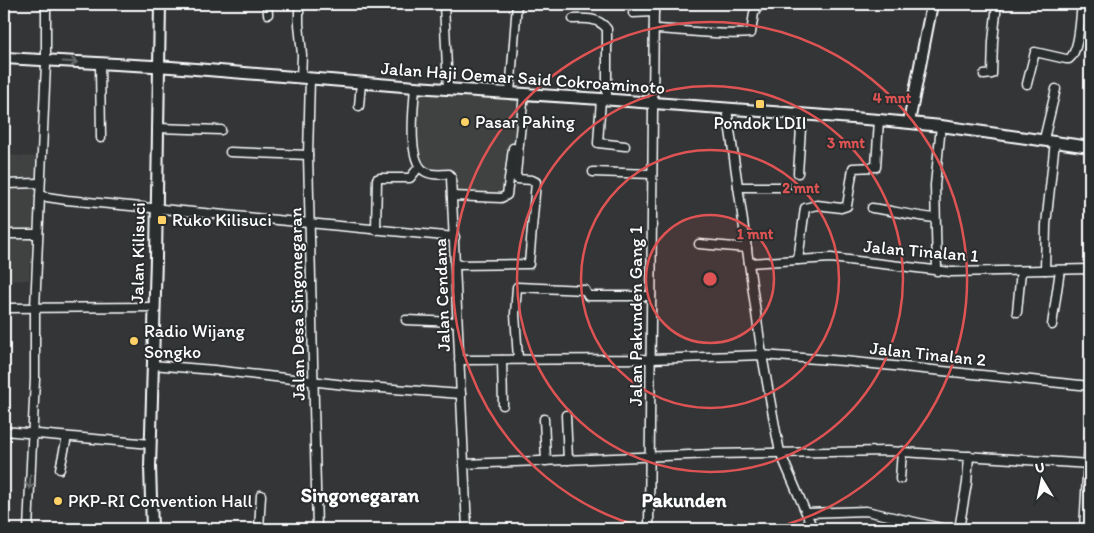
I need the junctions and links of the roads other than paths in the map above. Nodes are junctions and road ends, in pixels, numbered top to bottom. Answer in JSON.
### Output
{"nodes":[{"id":1,"x":46,"y":4,"type":"edge"},
{"id":2,"x":160,"y":4,"type":"edge"},
{"id":3,"x":267,"y":4,"type":"edge"},
{"id":4,"x":444,"y":4,"type":"edge"},
{"id":5,"x":517,"y":4,"type":"edge"},
{"id":6,"x":654,"y":4,"type":"edge"},
{"id":7,"x":760,"y":4,"type":"edge"},
{"id":8,"x":932,"y":4,"type":"edge"},
{"id":9,"x":997,"y":4,"type":"edge"},
{"id":10,"x":1082,"y":4,"type":"edge"},
{"id":11,"x":299,"y":6,"type":"dead end"},
{"id":12,"x":654,"y":12,"type":"junction"},
{"id":13,"x":633,"y":13,"type":"dead end"},
{"id":14,"x":268,"y":14,"type":"dead end"},
{"id":15,"x":573,"y":19,"type":"dead end"},
{"id":16,"x":654,"y":29,"type":"junction"},
{"id":17,"x":4,"y":58,"type":"edge"},
{"id":18,"x":46,"y":61,"type":"junction"},
{"id":19,"x":100,"y":64,"type":"junction"},
{"id":20,"x":158,"y":66,"type":"junction"},
{"id":21,"x":984,"y":75,"type":"dead end"},
{"id":22,"x":306,"y":78,"type":"junction"},
{"id":23,"x":361,"y":83,"type":"junction"},
{"id":24,"x":1027,"y":84,"type":"dead end"},
{"id":25,"x":415,"y":87,"type":"junction"},
{"id":26,"x":448,"y":89,"type":"junction"},
{"id":27,"x":1056,"y":89,"type":"dead end"},
{"id":28,"x":518,"y":93,"type":"junction"},
{"id":29,"x":604,"y":99,"type":"junction"},
{"id":30,"x":653,"y":103,"type":"junction"},
{"id":31,"x":359,"y":106,"type":"dead end"},
{"id":32,"x":727,"y":109,"type":"junction"},
{"id":33,"x":802,"y":114,"type":"junction"},
{"id":34,"x":883,"y":120,"type":"junction"},
{"id":35,"x":909,"y":122,"type":"junction"},
{"id":36,"x":940,"y":126,"type":"junction"},
{"id":37,"x":157,"y":128,"type":"junction"},
{"id":38,"x":221,"y":130,"type":"dead end"},
{"id":39,"x":101,"y":138,"type":"dead end"},
{"id":40,"x":1044,"y":139,"type":"junction"},
{"id":41,"x":1055,"y":141,"type":"junction"},
{"id":42,"x":625,"y":146,"type":"dead end"},
{"id":43,"x":1090,"y":147,"type":"edge"},
{"id":44,"x":230,"y":152,"type":"dead end"},
{"id":45,"x":308,"y":155,"type":"junction"},
{"id":46,"x":419,"y":167,"type":"junction"},
{"id":47,"x":593,"y":172,"type":"dead end"},
{"id":48,"x":798,"y":173,"type":"dead end"},
{"id":49,"x":652,"y":174,"type":"junction"},
{"id":50,"x":40,"y":183,"type":"junction"},
{"id":51,"x":4,"y":184,"type":"edge"},
{"id":52,"x":738,"y":187,"type":"junction"},
{"id":53,"x":786,"y":187,"type":"dead end"},
{"id":54,"x":40,"y":196,"type":"junction"},
{"id":55,"x":452,"y":196,"type":"junction"},
{"id":56,"x":155,"y":208,"type":"junction"},
{"id":57,"x":872,"y":208,"type":"dead end"},
{"id":58,"x":935,"y":218,"type":"junction"},
{"id":59,"x":311,"y":224,"type":"junction"},
{"id":60,"x":376,"y":230,"type":"junction"},
{"id":61,"x":4,"y":234,"type":"edge"},
{"id":62,"x":38,"y":234,"type":"junction"},
{"id":63,"x":455,"y":237,"type":"junction"},
{"id":64,"x":699,"y":244,"type":"dead end"},
{"id":65,"x":747,"y":248,"type":"junction"},
{"id":66,"x":798,"y":260,"type":"junction"},
{"id":67,"x":749,"y":263,"type":"junction"},
{"id":68,"x":456,"y":265,"type":"junction"},
{"id":69,"x":1090,"y":269,"type":"edge"},
{"id":70,"x":1045,"y":270,"type":"junction"},
{"id":71,"x":1060,"y":270,"type":"junction"},
{"id":72,"x":937,"y":271,"type":"junction"},
{"id":73,"x":1021,"y":271,"type":"junction"},
{"id":74,"x":651,"y":296,"type":"junction"},
{"id":75,"x":154,"y":307,"type":"junction"},
{"id":76,"x":4,"y":308,"type":"edge"},
{"id":77,"x":34,"y":308,"type":"junction"},
{"id":78,"x":1017,"y":312,"type":"dead end"},
{"id":79,"x":406,"y":320,"type":"dead end"},
{"id":80,"x":457,"y":322,"type":"junction"},
{"id":81,"x":1052,"y":325,"type":"dead end"},
{"id":82,"x":762,"y":356,"type":"junction"},
{"id":83,"x":518,"y":359,"type":"junction"},
{"id":84,"x":652,"y":359,"type":"junction"},
{"id":85,"x":459,"y":360,"type":"junction"},
{"id":86,"x":502,"y":360,"type":"junction"},
{"id":87,"x":152,"y":365,"type":"junction"},
{"id":88,"x":313,"y":382,"type":"junction"},
{"id":89,"x":1090,"y":386,"type":"edge"},
{"id":90,"x":461,"y":394,"type":"junction"},
{"id":91,"x":503,"y":405,"type":"dead end"},
{"id":92,"x":566,"y":415,"type":"dead end"},
{"id":93,"x":544,"y":419,"type":"dead end"},
{"id":94,"x":1090,"y":425,"type":"edge"},
{"id":95,"x":4,"y":431,"type":"edge"},
{"id":96,"x":32,"y":434,"type":"junction"},
{"id":97,"x":67,"y":437,"type":"junction"},
{"id":98,"x":151,"y":444,"type":"junction"},
{"id":99,"x":902,"y":451,"type":"junction"},
{"id":100,"x":780,"y":452,"type":"junction"},
{"id":101,"x":651,"y":456,"type":"junction"},
{"id":102,"x":969,"y":456,"type":"junction"},
{"id":103,"x":568,"y":460,"type":"junction"},
{"id":104,"x":546,"y":461,"type":"junction"},
{"id":105,"x":464,"y":464,"type":"junction"},
{"id":106,"x":1089,"y":464,"type":"edge"},
{"id":107,"x":60,"y":469,"type":"dead end"},
{"id":108,"x":900,"y":479,"type":"dead end"},
{"id":109,"x":260,"y":495,"type":"dead end"},
{"id":110,"x":807,"y":513,"type":"junction"},
{"id":111,"x":28,"y":529,"type":"edge"},
{"id":112,"x":152,"y":529,"type":"edge"},
{"id":113,"x":259,"y":529,"type":"edge"},
{"id":114,"x":317,"y":529,"type":"edge"},
{"id":115,"x":467,"y":529,"type":"edge"},
{"id":116,"x":649,"y":529,"type":"edge"},
{"id":117,"x":813,"y":529,"type":"edge"},
{"id":118,"x":943,"y":529,"type":"edge"},
{"id":119,"x":959,"y":529,"type":"edge"},
{"id":120,"x":1084,"y":529,"type":"edge"}],
"edges":[{"from":1,"to":18,"type":"street"},
{"from":2,"to":20,"type":"main road","name":"Jalan Kilisuci"},
{"from":3,"to":14,"type":"street"},
{"from":4,"to":26,"type":"street"},
{"from":5,"to":28,"type":"street"},
{"from":6,"to":12,"type":"street","name":"Jalan Pakunden Gang 1"},
{"from":7,"to":16,"type":"street"},
{"from":8,"to":35,"type":"main road"},
{"from":9,"to":21,"type":"street"},
{"from":10,"to":24,"type":"street"},
{"from":11,"to":22,"type":"street","name":"Jalan Desa Singonegaran"},
{"from":12,"to":13,"type":"street"},
{"from":12,"to":16,"type":"street","name":"Jalan Pakunden Gang 1"},
{"from":15,"to":29,"type":"street"},
{"from":16,"to":30,"type":"street","name":"Jalan Pakunden Gang 1"},
{"from":17,"to":18,"type":"main road","name":"Jalan Haji Oemar Said Cokroaminoto"},
{"from":18,"to":19,"type":"main road","name":"Jalan Haji Oemar Said Cokroaminoto","one_way":true},
{"from":18,"to":50,"type":"street"},
{"from":19,"to":20,"type":"main road","name":"Jalan Haji Oemar Said Cokroaminoto"},
{"from":19,"to":39,"type":"street"},
{"from":20,"to":22,"type":"main road","name":"Jalan Haji Oemar Said Cokroaminoto"},
{"from":20,"to":37,"type":"main road","name":"Jalan Kilisuci"},
{"from":22,"to":23,"type":"main road","name":"Jalan Haji Oemar Said Cokroaminoto"},
{"from":22,"to":45,"type":"street","name":"Jalan Desa Singonegaran"},
{"from":23,"to":25,"type":"main road","name":"Jalan Haji Oemar Said Cokroaminoto"},
{"from":23,"to":31,"type":"street"},
{"from":25,"to":26,"type":"main road","name":"Jalan Haji Oemar Said Cokroaminoto"},
{"from":25,"to":46,"type":"street"},
{"from":26,"to":28,"type":"main road","name":"Jalan Haji Oemar Said Cokroaminoto"},
{"from":27,"to":40,"type":"street"},
{"from":28,"to":29,"type":"main road","name":"Jalan Haji Oemar Said Cokroaminoto"},
{"from":28,"to":55,"type":"street"},
{"from":28,"to":68,"type":"street"},
{"from":29,"to":30,"type":"main road","name":"Jalan Haji Oemar Said Cokroaminoto"},
{"from":29,"to":42,"type":"street"},
{"from":30,"to":32,"type":"main road","name":"Jalan Haji Oemar Said Cokroaminoto"},
{"from":30,"to":49,"type":"street","name":"Jalan Pakunden Gang 1"},
{"from":32,"to":33,"type":"main road","name":"Jalan Haji Oemar Said Cokroaminoto"},
{"from":32,"to":52,"type":"street"},
{"from":33,"to":34,"type":"main road","name":"Jalan Haji Oemar Said Cokroaminoto"},
{"from":33,"to":48,"type":"street"},
{"from":34,"to":35,"type":"main road","name":"Jalan Haji Oemar Said Cokroaminoto"},
{"from":34,"to":66,"type":"street"},
{"from":35,"to":36,"type":"main road","name":"Jalan Haji Oemar Said Cokroaminoto"},
{"from":36,"to":40,"type":"main road","name":"Jalan Haji Oemar Said Cokroaminoto"},
{"from":36,"to":58,"type":"street"},
{"from":37,"to":38,"type":"street"},
{"from":37,"to":56,"type":"main road","name":"Jalan Kilisuci"},
{"from":40,"to":41,"type":"main road","name":"Jalan Haji Oemar Said Cokroaminoto"},
{"from":41,"to":43,"type":"main road","name":"Jalan Haji Oemar Said Cokroaminoto"},
{"from":41,"to":70,"type":"street"},
{"from":44,"to":45,"type":"street"},
{"from":45,"to":59,"type":"street","name":"Jalan Desa Singonegaran"},
{"from":46,"to":55,"type":"street","name":"Jalan Cendana"},
{"from":46,"to":60,"type":"street"},
{"from":47,"to":49,"type":"street"},
{"from":49,"to":74,"type":"street","name":"Jalan Pakunden Gang 1"},
{"from":50,"to":51,"type":"street"},
{"from":50,"to":54,"type":"street"},
{"from":52,"to":53,"type":"street"},
{"from":52,"to":65,"type":"street"},
{"from":54,"to":56,"type":"street"},
{"from":54,"to":62,"type":"street"},
{"from":55,"to":63,"type":"street","name":"Jalan Cendana"},
{"from":56,"to":59,"type":"street"},
{"from":56,"to":75,"type":"main road","name":"Jalan Kilisuci"},
{"from":57,"to":58,"type":"street"},
{"from":58,"to":72,"type":"street"},
{"from":59,"to":60,"type":"street"},
{"from":59,"to":88,"type":"street","name":"Jalan Desa Singonegaran"},
{"from":60,"to":63,"type":"street"},
{"from":61,"to":62,"type":"street"},
{"from":62,"to":77,"type":"street"},
{"from":63,"to":68,"type":"street","name":"Jalan Cendana"},
{"from":64,"to":65,"type":"street"},
{"from":65,"to":67,"type":"street"},
{"from":66,"to":67,"type":"street","name":"Jalan Tinalan 1"},
{"from":66,"to":72,"type":"street","name":"Jalan Tinalan 1"},
{"from":67,"to":82,"type":"street"},
{"from":68,"to":80,"type":"street","name":"Jalan Cendana"},
{"from":69,"to":71,"type":"street","name":"Jalan Tinalan 1"},
{"from":70,"to":71,"type":"street","name":"Jalan Tinalan 1"},
{"from":70,"to":73,"type":"street","name":"Jalan Tinalan 1"},
{"from":71,"to":81,"type":"street"},
{"from":72,"to":73,"type":"street","name":"Jalan Tinalan 1"},
{"from":73,"to":78,"type":"street"},
{"from":74,"to":83,"type":"street"},
{"from":74,"to":84,"type":"street","name":"Jalan Pakunden Gang 1"},
{"from":75,"to":77,"type":"street"},
{"from":75,"to":87,"type":"main road","name":"Jalan Kilisuci"},
{"from":76,"to":77,"type":"street"},
{"from":77,"to":96,"type":"street"},
{"from":79,"to":80,"type":"street"},
{"from":80,"to":85,"type":"street","name":"Jalan Cendana"},
{"from":82,"to":84,"type":"street","name":"Jalan Tinalan 2"},
{"from":82,"to":89,"type":"street","name":"Jalan Tinalan 2"},
{"from":82,"to":100,"type":"street"},
{"from":83,"to":84,"type":"street","name":"Jalan Tinalan 2"},
{"from":83,"to":86,"type":"street","name":"Jalan Tinalan 2"},
{"from":84,"to":101,"type":"street","name":"Jalan Pakunden Gang 1"},
{"from":85,"to":86,"type":"street","name":"Jalan Tinalan 2"},
{"from":85,"to":90,"type":"street","name":"Jalan Cendana"},
{"from":86,"to":91,"type":"street"},
{"from":87,"to":88,"type":"street"},
{"from":87,"to":98,"type":"main road","name":"Jalan Kilisuci"},
{"from":88,"to":90,"type":"street"},
{"from":88,"to":114,"type":"street","name":"Jalan Desa Singonegaran"},
{"from":90,"to":105,"type":"street","name":"Jalan Cendana"},
{"from":92,"to":103,"type":"street"},
{"from":93,"to":104,"type":"street"},
{"from":94,"to":106,"type":"street"},
{"from":95,"to":96,"type":"street"},
{"from":96,"to":97,"type":"street"},
{"from":96,"to":111,"type":"street","one_way":true},
{"from":97,"to":98,"type":"street"},
{"from":97,"to":107,"type":"street"},
{"from":98,"to":112,"type":"main road","name":"Jalan Kilisuci"},
{"from":99,"to":100,"type":"street"},
{"from":99,"to":102,"type":"street"},
{"from":99,"to":108,"type":"street"},
{"from":100,"to":101,"type":"street"},
{"from":100,"to":110,"type":"street"},
{"from":101,"to":103,"type":"street"},
{"from":101,"to":116,"type":"street","name":"Jalan Pakunden Gang 1"},
{"from":102,"to":106,"type":"street"},
{"from":102,"to":119,"type":"street"},
{"from":103,"to":104,"type":"street"},
{"from":104,"to":105,"type":"street"},
{"from":105,"to":115,"type":"street","name":"Jalan Cendana"},
{"from":106,"to":120,"type":"street"},
{"from":109,"to":113,"type":"street"},
{"from":110,"to":117,"type":"street"},
{"from":110,"to":118,"type":"street"}]}
